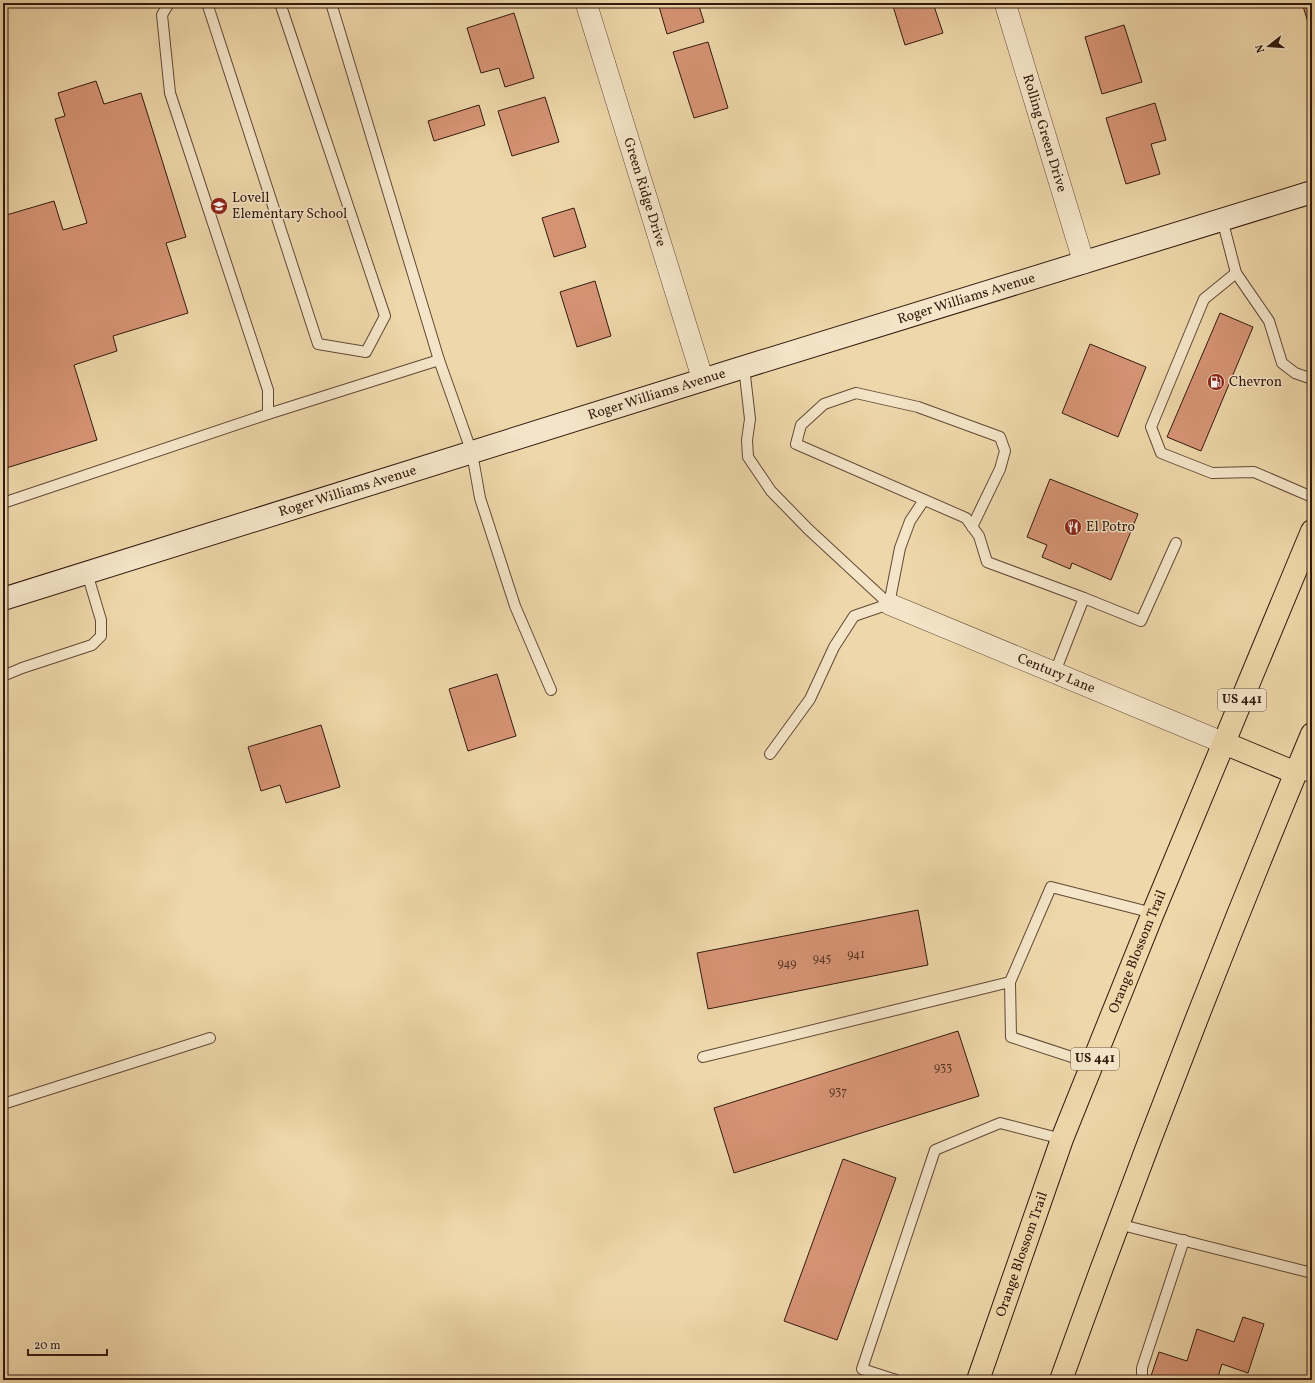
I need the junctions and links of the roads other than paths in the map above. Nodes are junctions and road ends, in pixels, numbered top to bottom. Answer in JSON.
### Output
{"nodes":[{"id":1,"x":169,"y":3,"type":"edge"},
{"id":2,"x":207,"y":3,"type":"edge"},
{"id":3,"x":280,"y":3,"type":"edge"},
{"id":4,"x":331,"y":3,"type":"edge"},
{"id":5,"x":586,"y":3,"type":"edge"},
{"id":6,"x":1005,"y":3,"type":"edge"},
{"id":7,"x":1312,"y":192,"type":"edge"},
{"id":8,"x":1222,"y":219,"type":"junction"},
{"id":9,"x":1084,"y":263,"type":"junction"},
{"id":10,"x":1236,"y":274,"type":"junction"},
{"id":11,"x":439,"y":360,"type":"junction"},
{"id":12,"x":744,"y":367,"type":"junction"},
{"id":13,"x":1312,"y":379,"type":"edge"},
{"id":14,"x":703,"y":380,"type":"junction"},
{"id":15,"x":268,"y":414,"type":"junction"},
{"id":16,"x":472,"y":452,"type":"junction"},
{"id":17,"x":1312,"y":497,"type":"edge"},
{"id":18,"x":924,"y":500,"type":"junction"},
{"id":19,"x":3,"y":503,"type":"edge"},
{"id":20,"x":972,"y":527,"type":"junction"},
{"id":21,"x":1312,"y":531,"type":"edge"},
{"id":22,"x":1176,"y":544,"type":"dead end"},
{"id":23,"x":87,"y":573,"type":"junction"},
{"id":24,"x":1084,"y":598,"type":"junction"},
{"id":25,"x":3,"y":599,"type":"edge"},
{"id":26,"x":889,"y":604,"type":"junction"},
{"id":27,"x":1055,"y":672,"type":"junction"},
{"id":28,"x":3,"y":676,"type":"edge"},
{"id":29,"x":551,"y":690,"type":"dead end"},
{"id":30,"x":1312,"y":734,"type":"edge"},
{"id":31,"x":1224,"y":742,"type":"junction"},
{"id":32,"x":770,"y":754,"type":"dead end"},
{"id":33,"x":1304,"y":775,"type":"edge"},
{"id":34,"x":1153,"y":913,"type":"junction"},
{"id":35,"x":1010,"y":982,"type":"junction"},
{"id":36,"x":210,"y":1038,"type":"dead end"},
{"id":37,"x":703,"y":1057,"type":"dead end"},
{"id":38,"x":1093,"y":1064,"type":"junction"},
{"id":39,"x":3,"y":1104,"type":"edge"},
{"id":40,"x":1062,"y":1139,"type":"junction"},
{"id":41,"x":1118,"y":1224,"type":"junction"},
{"id":42,"x":1184,"y":1240,"type":"junction"},
{"id":43,"x":1312,"y":1272,"type":"edge"},
{"id":44,"x":896,"y":1380,"type":"edge"},
{"id":45,"x":978,"y":1380,"type":"edge"},
{"id":46,"x":1061,"y":1380,"type":"edge"},
{"id":47,"x":1142,"y":1380,"type":"edge"}],
"edges":[{"from":1,"to":15,"type":"lane"},
{"from":2,"to":3,"type":"lane"},
{"from":4,"to":11,"type":"lane"},
{"from":5,"to":14,"type":"street","name":"Green Ridge Drive"},
{"from":6,"to":9,"type":"street","name":"Rolling Green Drive"},
{"from":7,"to":8,"type":"street","name":"Roger Williams Avenue"},
{"from":8,"to":9,"type":"street","name":"Roger Williams Avenue"},
{"from":8,"to":10,"type":"lane"},
{"from":9,"to":12,"type":"street","name":"Roger Williams Avenue"},
{"from":10,"to":13,"type":"lane"},
{"from":10,"to":17,"type":"lane"},
{"from":11,"to":15,"type":"lane"},
{"from":11,"to":16,"type":"lane"},
{"from":12,"to":14,"type":"street","name":"Roger Williams Avenue"},
{"from":12,"to":26,"type":"lane"},
{"from":14,"to":16,"type":"street","name":"Roger Williams Avenue"},
{"from":15,"to":19,"type":"lane"},
{"from":16,"to":23,"type":"street","name":"Roger Williams Avenue"},
{"from":16,"to":29,"type":"lane"},
{"from":18,"to":20,"type":"lane"},
{"from":18,"to":20,"type":"lane"},
{"from":18,"to":26,"type":"lane"},
{"from":20,"to":24,"type":"lane"},
{"from":21,"to":31,"type":"main road","name":"Orange Blossom Trail","number":"US 441"},
{"from":22,"to":24,"type":"lane"},
{"from":23,"to":25,"type":"street","name":"Roger Williams Avenue"},
{"from":23,"to":28,"type":"lane"},
{"from":24,"to":27,"type":"lane"},
{"from":26,"to":27,"type":"street","name":"Century Lane"},
{"from":26,"to":32,"type":"lane"},
{"from":27,"to":31,"type":"street","name":"Century Lane"},
{"from":30,"to":33,"type":"main road"},
{"from":31,"to":33,"type":"main road"},
{"from":31,"to":34,"type":"main road","name":"Orange Blossom Trail","number":"US 441"},
{"from":33,"to":41,"type":"main road"},
{"from":34,"to":35,"type":"lane"},
{"from":34,"to":38,"type":"main road","name":"Orange Blossom Trail","number":"US 441"},
{"from":35,"to":37,"type":"lane"},
{"from":35,"to":38,"type":"lane"},
{"from":36,"to":39,"type":"lane"},
{"from":38,"to":40,"type":"main road","name":"Orange Blossom Trail","number":"US 441"},
{"from":40,"to":44,"type":"lane"},
{"from":40,"to":45,"type":"main road","name":"Orange Blossom Trail","number":"US 441"},
{"from":41,"to":42,"type":"lane"},
{"from":41,"to":46,"type":"main road"},
{"from":42,"to":43,"type":"lane"},
{"from":42,"to":47,"type":"lane"}]}
